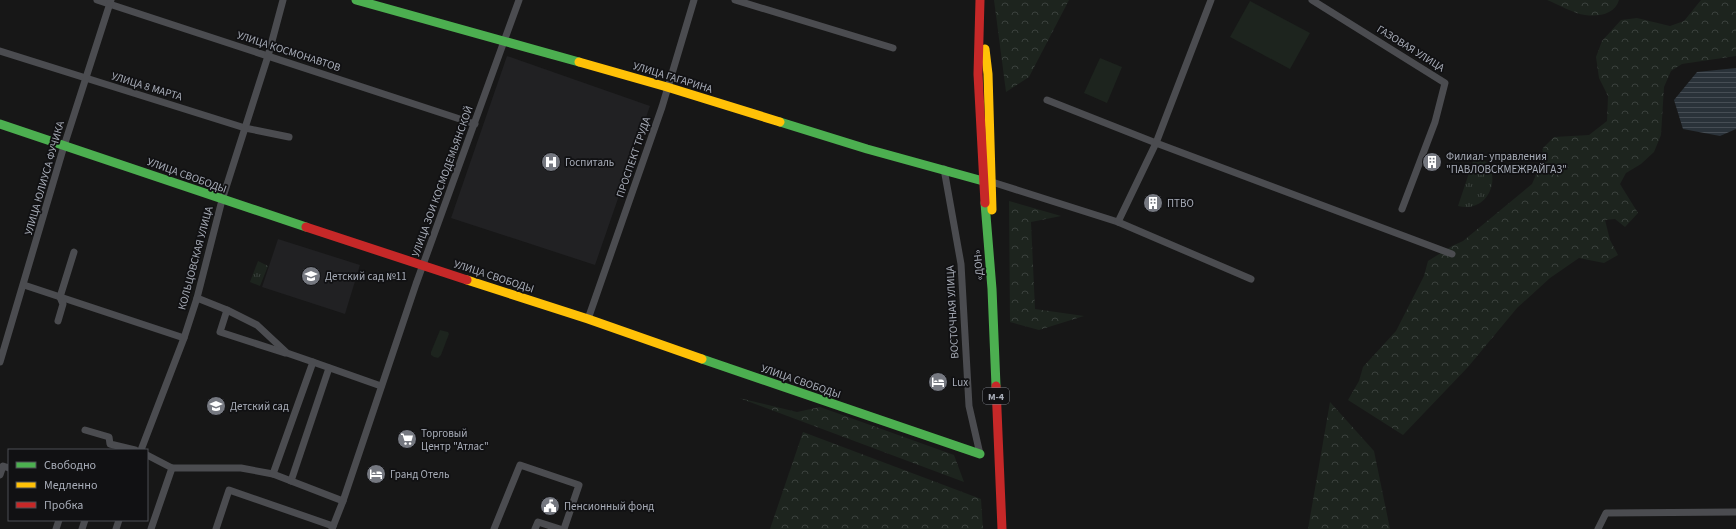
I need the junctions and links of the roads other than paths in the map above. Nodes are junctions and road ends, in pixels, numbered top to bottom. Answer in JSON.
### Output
{"nodes":[{"id":1,"x":97,"y":0,"type":"edge"},
{"id":2,"x":283,"y":0,"type":"edge"},
{"id":3,"x":356,"y":0,"type":"edge"},
{"id":4,"x":519,"y":0,"type":"edge"},
{"id":5,"x":694,"y":0,"type":"edge"},
{"id":6,"x":735,"y":0,"type":"edge"},
{"id":7,"x":980,"y":0,"type":"edge"},
{"id":8,"x":1211,"y":0,"type":"edge"},
{"id":9,"x":1312,"y":0,"type":"edge"},
{"id":10,"x":111,"y":2,"type":"edge"},
{"id":11,"x":504,"y":41,"type":"junction"},
{"id":12,"x":894,"y":48,"type":"dead end"},
{"id":13,"x":0,"y":51,"type":"edge"},
{"id":14,"x":268,"y":56,"type":"junction"},
{"id":15,"x":86,"y":78,"type":"junction"},
{"id":16,"x":667,"y":87,"type":"junction"},
{"id":17,"x":1047,"y":100,"type":"dead end"},
{"id":18,"x":0,"y":124,"type":"edge"},
{"id":19,"x":475,"y":124,"type":"junction"},
{"id":20,"x":245,"y":128,"type":"junction"},
{"id":21,"x":289,"y":137,"type":"dead end"},
{"id":22,"x":1156,"y":143,"type":"junction"},
{"id":23,"x":64,"y":146,"type":"junction"},
{"id":24,"x":944,"y":169,"type":"junction"},
{"id":25,"x":987,"y":181,"type":"junction"},
{"id":26,"x":222,"y":200,"type":"junction"},
{"id":27,"x":1402,"y":209,"type":"dead end"},
{"id":28,"x":1118,"y":222,"type":"junction"},
{"id":29,"x":74,"y":252,"type":"dead end"},
{"id":30,"x":1452,"y":254,"type":"dead end"},
{"id":31,"x":423,"y":265,"type":"junction"},
{"id":32,"x":1251,"y":279,"type":"dead end"},
{"id":33,"x":24,"y":285,"type":"junction"},
{"id":34,"x":60,"y":297,"type":"junction"},
{"id":35,"x":197,"y":298,"type":"junction"},
{"id":36,"x":227,"y":310,"type":"junction"},
{"id":37,"x":588,"y":319,"type":"junction"},
{"id":38,"x":58,"y":321,"type":"dead end"},
{"id":39,"x":184,"y":338,"type":"junction"},
{"id":40,"x":287,"y":353,"type":"junction"},
{"id":41,"x":0,"y":362,"type":"edge"},
{"id":42,"x":312,"y":362,"type":"junction"},
{"id":43,"x":328,"y":368,"type":"junction"},
{"id":44,"x":382,"y":386,"type":"junction"},
{"id":45,"x":85,"y":430,"type":"dead end"},
{"id":46,"x":108,"y":447,"type":"edge"},
{"id":47,"x":126,"y":449,"type":"edge"},
{"id":48,"x":141,"y":449,"type":"edge"},
{"id":49,"x":980,"y":454,"type":"joint"},
{"id":50,"x":148,"y":456,"type":"edge"},
{"id":51,"x":4,"y":466,"type":"edge"},
{"id":52,"x":172,"y":468,"type":"junction"},
{"id":53,"x":273,"y":474,"type":"junction"},
{"id":54,"x":0,"y":475,"type":"edge"},
{"id":55,"x":291,"y":481,"type":"junction"},
{"id":56,"x":343,"y":501,"type":"junction"},
{"id":57,"x":1736,"y":512,"type":"edge"},
{"id":58,"x":332,"y":528,"type":"edge"},
{"id":59,"x":151,"y":529,"type":"edge"},
{"id":60,"x":216,"y":529,"type":"edge"},
{"id":61,"x":494,"y":529,"type":"edge"},
{"id":62,"x":535,"y":529,"type":"edge"},
{"id":63,"x":560,"y":529,"type":"edge"},
{"id":64,"x":564,"y":529,"type":"edge"},
{"id":65,"x":1002,"y":529,"type":"edge"},
{"id":66,"x":1598,"y":529,"type":"edge"}],
"edges":[{"from":1,"to":10,"type":"street","name":"УЛИЦА КОСМОНАВТОВ"},
{"from":2,"to":14,"type":"street","name":"КОЛЬЦОВСКАЯ УЛИЦА"},
{"from":3,"to":11,"type":"street","name":"УЛИЦА ГАГАРИНА"},
{"from":4,"to":11,"type":"street","name":"УЛИЦА ЗОИ КОСМОДЕМЬЯНСКОЙ"},
{"from":5,"to":16,"type":"street","name":"ПРОСПЕКТ ТРУДА"},
{"from":6,"to":12,"type":"street"},
{"from":7,"to":25,"type":"street","name":"«ДОН»"},
{"from":8,"to":22,"type":"street"},
{"from":9,"to":27,"type":"street","name":"ГАЗОВАЯ УЛИЦА"},
{"from":10,"to":14,"type":"street","name":"УЛИЦА КОСМОНАВТОВ"},
{"from":10,"to":15,"type":"street","name":"УЛИЦА ЮЛИУСА ФУЧИКА"},
{"from":11,"to":16,"type":"street","name":"УЛИЦА ГАГАРИНА"},
{"from":11,"to":19,"type":"street","name":"УЛИЦА ЗОИ КОСМОДЕМЬЯНСКОЙ"},
{"from":13,"to":15,"type":"street","name":"УЛИЦА 8 МАРТА"},
{"from":14,"to":19,"type":"street","name":"УЛИЦА КОСМОНАВТОВ"},
{"from":14,"to":20,"type":"street","name":"КОЛЬЦОВСКАЯ УЛИЦА"},
{"from":15,"to":20,"type":"street","name":"УЛИЦА 8 МАРТА"},
{"from":15,"to":23,"type":"street","name":"УЛИЦА ЮЛИУСА ФУЧИКА"},
{"from":16,"to":24,"type":"street","name":"УЛИЦА ГАГАРИНА"},
{"from":16,"to":37,"type":"street","name":"ПРОСПЕКТ ТРУДА"},
{"from":17,"to":22,"type":"street"},
{"from":18,"to":23,"type":"street","name":"УЛИЦА СВОБОДЫ"},
{"from":19,"to":31,"type":"street","name":"УЛИЦА ЗОИ КОСМОДЕМЬЯНСКОЙ"},
{"from":20,"to":21,"type":"street","name":"УЛИЦА 8 МАРТА"},
{"from":20,"to":26,"type":"street","name":"КОЛЬЦОВСКАЯ УЛИЦА"},
{"from":22,"to":28,"type":"street"},
{"from":22,"to":30,"type":"street"},
{"from":23,"to":26,"type":"street","name":"УЛИЦА СВОБОДЫ"},
{"from":23,"to":33,"type":"street","name":"УЛИЦА ЮЛИУСА ФУЧИКА"},
{"from":24,"to":25,"type":"street","name":"УЛИЦА ГАГАРИНА"},
{"from":24,"to":49,"type":"street","name":"ВОСТОЧНАЯ УЛИЦА"},
{"from":25,"to":28,"type":"street"},
{"from":25,"to":65,"type":"street","name":"«ДОН»","number":"М-4"},
{"from":26,"to":31,"type":"street","name":"УЛИЦА СВОБОДЫ"},
{"from":26,"to":35,"type":"street","name":"КОЛЬЦОВСКАЯ УЛИЦА"},
{"from":28,"to":32,"type":"street"},
{"from":29,"to":34,"type":"street"},
{"from":31,"to":37,"type":"street","name":"УЛИЦА СВОБОДЫ"},
{"from":31,"to":44,"type":"street","name":"УЛИЦА ЗОИ КОСМОДЕМЬЯНСКОЙ"},
{"from":33,"to":34,"type":"street"},
{"from":33,"to":41,"type":"street","name":"УЛИЦА ЮЛИУСА ФУЧИКА"},
{"from":34,"to":38,"type":"street"},
{"from":34,"to":39,"type":"street"},
{"from":35,"to":36,"type":"street"},
{"from":35,"to":39,"type":"street","name":"КОЛЬЦОВСКАЯ УЛИЦА"},
{"from":36,"to":40,"type":"street"},
{"from":36,"to":40,"type":"street"},
{"from":37,"to":49,"type":"street","name":"УЛИЦА СВОБОДЫ"},
{"from":39,"to":48,"type":"street","name":"КОЛЬЦОВСКАЯ УЛИЦА"},
{"from":40,"to":42,"type":"street"},
{"from":42,"to":43,"type":"street"},
{"from":42,"to":53,"type":"street"},
{"from":43,"to":44,"type":"street"},
{"from":43,"to":55,"type":"street"},
{"from":44,"to":56,"type":"street","name":"УЛИЦА ЗОИ КОСМОДЕМЬЯНСКОЙ"},
{"from":45,"to":46,"type":"street"},
{"from":46,"to":47,"type":"street"},
{"from":50,"to":52,"type":"street"},
{"from":51,"to":54,"type":"street"},
{"from":52,"to":53,"type":"street"},
{"from":52,"to":59,"type":"street"},
{"from":53,"to":55,"type":"street"},
{"from":55,"to":56,"type":"street"},
{"from":56,"to":58,"type":"street","name":"УЛИЦА ЗОИ КОСМОДЕМЬЯНСКОЙ"},
{"from":57,"to":66,"type":"street"},
{"from":58,"to":60,"type":"street"},
{"from":61,"to":64,"type":"street"},
{"from":62,"to":63,"type":"street"}]}
